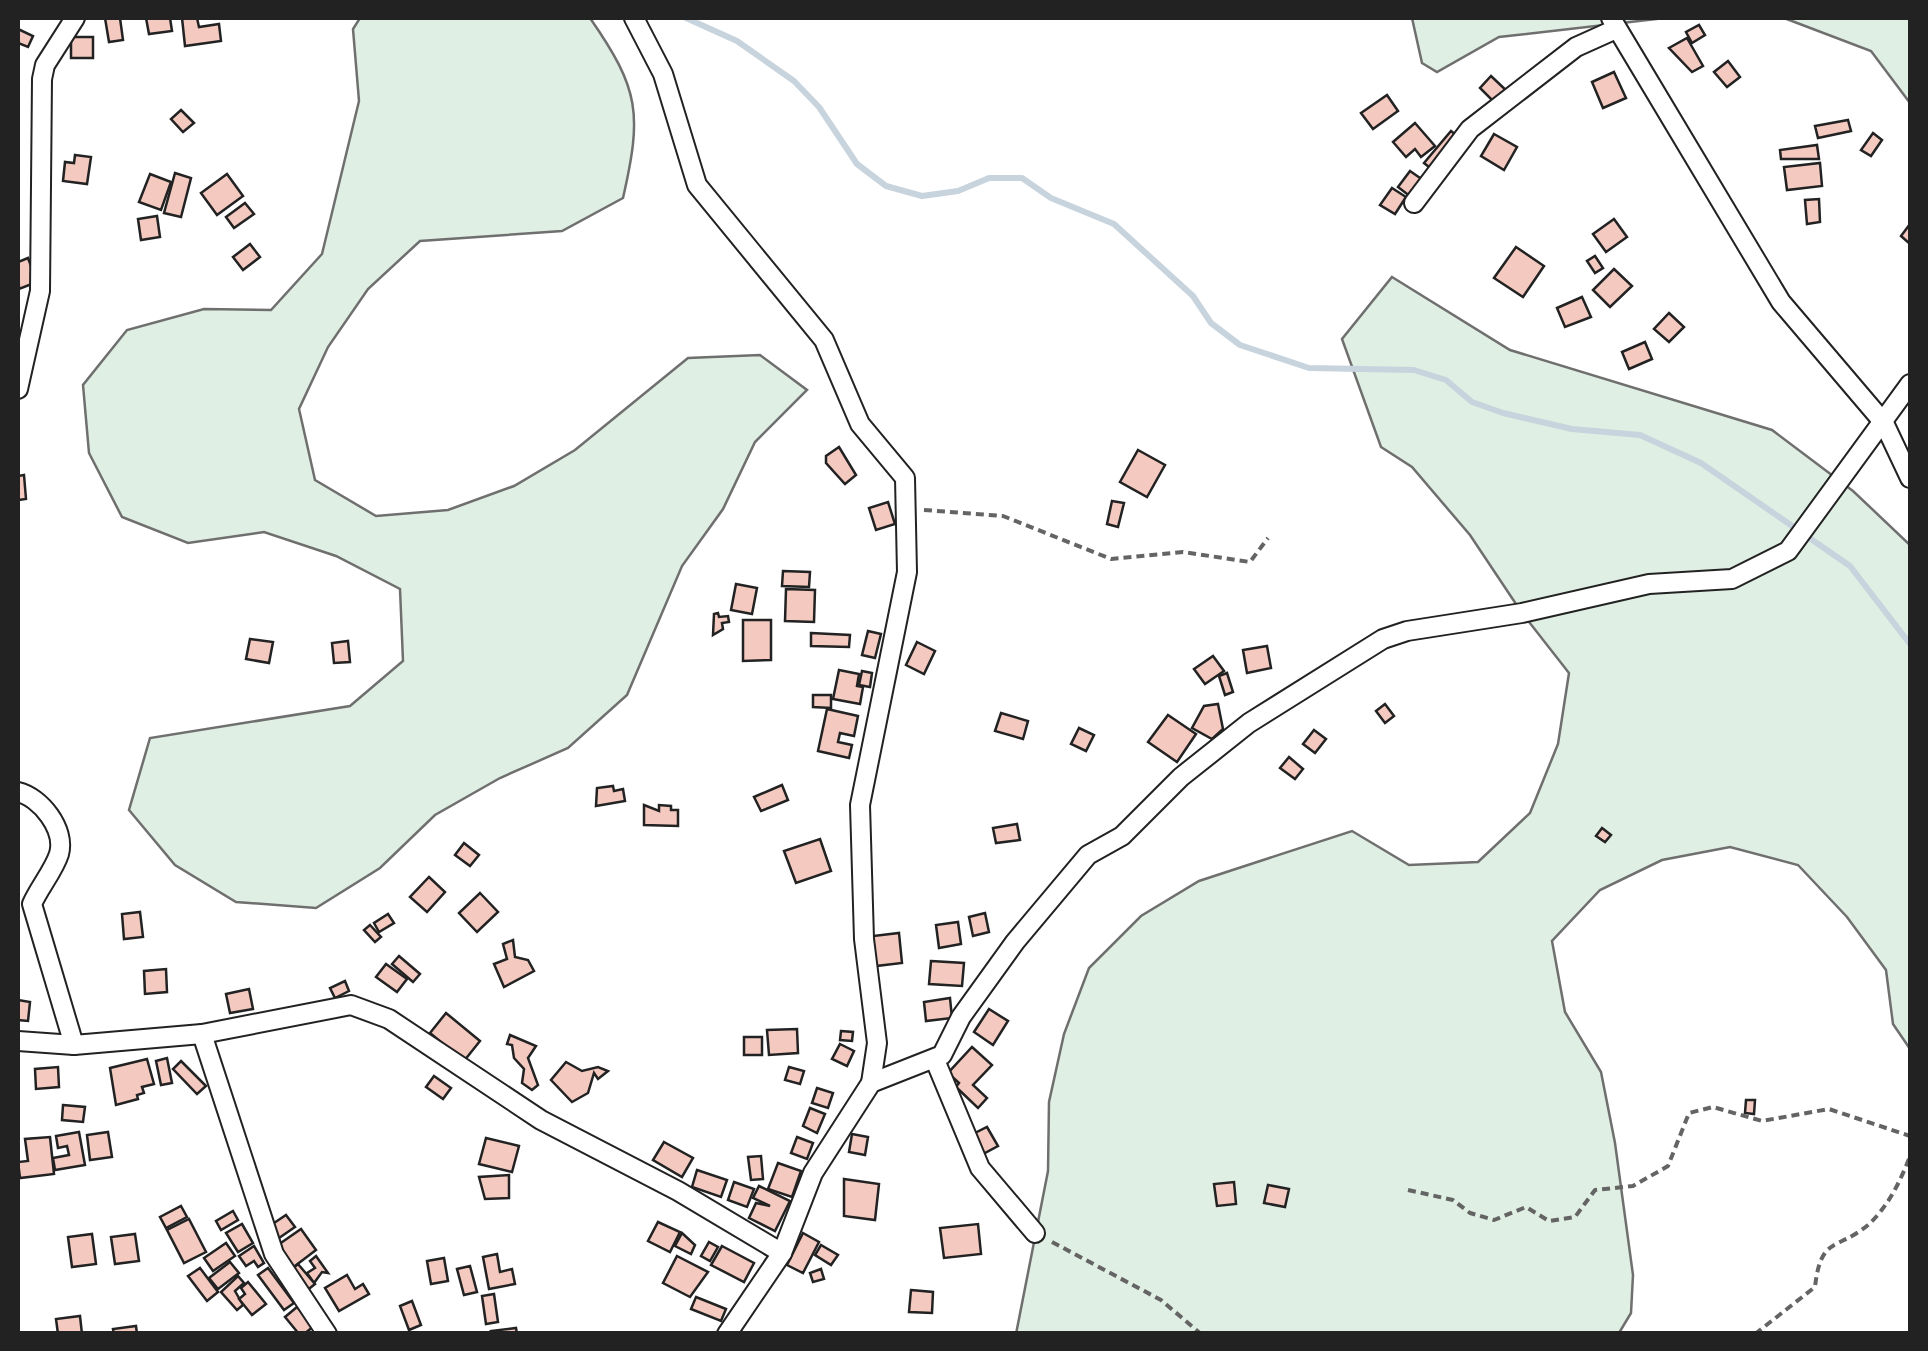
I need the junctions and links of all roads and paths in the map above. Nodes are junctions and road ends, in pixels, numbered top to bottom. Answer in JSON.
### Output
{"nodes":[{"id":1,"x":75,"y":18,"type":"edge"},
{"id":2,"x":634,"y":18,"type":"edge"},
{"id":3,"x":1613,"y":23,"type":"edge"},
{"id":4,"x":1414,"y":203,"type":"dead end"},
{"id":5,"x":1910,"y":384,"type":"edge"},
{"id":6,"x":18,"y":389,"type":"edge"},
{"id":7,"x":1884,"y":423,"type":"junction"},
{"id":8,"x":1910,"y":478,"type":"edge"},
{"id":9,"x":909,"y":508,"type":"junction"},
{"id":10,"x":1268,"y":538,"type":"dead end"},
{"id":11,"x":18,"y":792,"type":"edge"},
{"id":12,"x":202,"y":1034,"type":"junction"},
{"id":13,"x":18,"y":1041,"type":"edge"},
{"id":14,"x":74,"y":1046,"type":"junction"},
{"id":15,"x":936,"y":1060,"type":"junction"},
{"id":16,"x":872,"y":1083,"type":"junction"},
{"id":17,"x":1910,"y":1136,"type":"edge"},
{"id":18,"x":1910,"y":1156,"type":"edge"},
{"id":19,"x":1408,"y":1190,"type":"dead end"},
{"id":20,"x":1035,"y":1233,"type":"joint"},
{"id":21,"x":782,"y":1253,"type":"junction"},
{"id":22,"x":327,"y":1334,"type":"edge"},
{"id":23,"x":727,"y":1334,"type":"edge"},
{"id":24,"x":1201,"y":1334,"type":"edge"},
{"id":25,"x":1755,"y":1334,"type":"edge"}],
"edges":[{"from":1,"to":6,"type":"street"},
{"from":2,"to":9,"type":"street"},
{"from":3,"to":4,"type":"street"},
{"from":3,"to":7,"type":"street"},
{"from":5,"to":7,"type":"street"},
{"from":7,"to":8,"type":"street"},
{"from":7,"to":15,"type":"street"},
{"from":9,"to":10,"type":"path"},
{"from":9,"to":16,"type":"street"},
{"from":11,"to":14,"type":"street"},
{"from":12,"to":14,"type":"street"},
{"from":12,"to":21,"type":"street"},
{"from":12,"to":22,"type":"street"},
{"from":13,"to":14,"type":"street"},
{"from":15,"to":16,"type":"street"},
{"from":15,"to":20,"type":"street"},
{"from":16,"to":21,"type":"street"},
{"from":17,"to":19,"type":"path"},
{"from":18,"to":25,"type":"path"},
{"from":20,"to":24,"type":"path"},
{"from":21,"to":23,"type":"street"}]}
